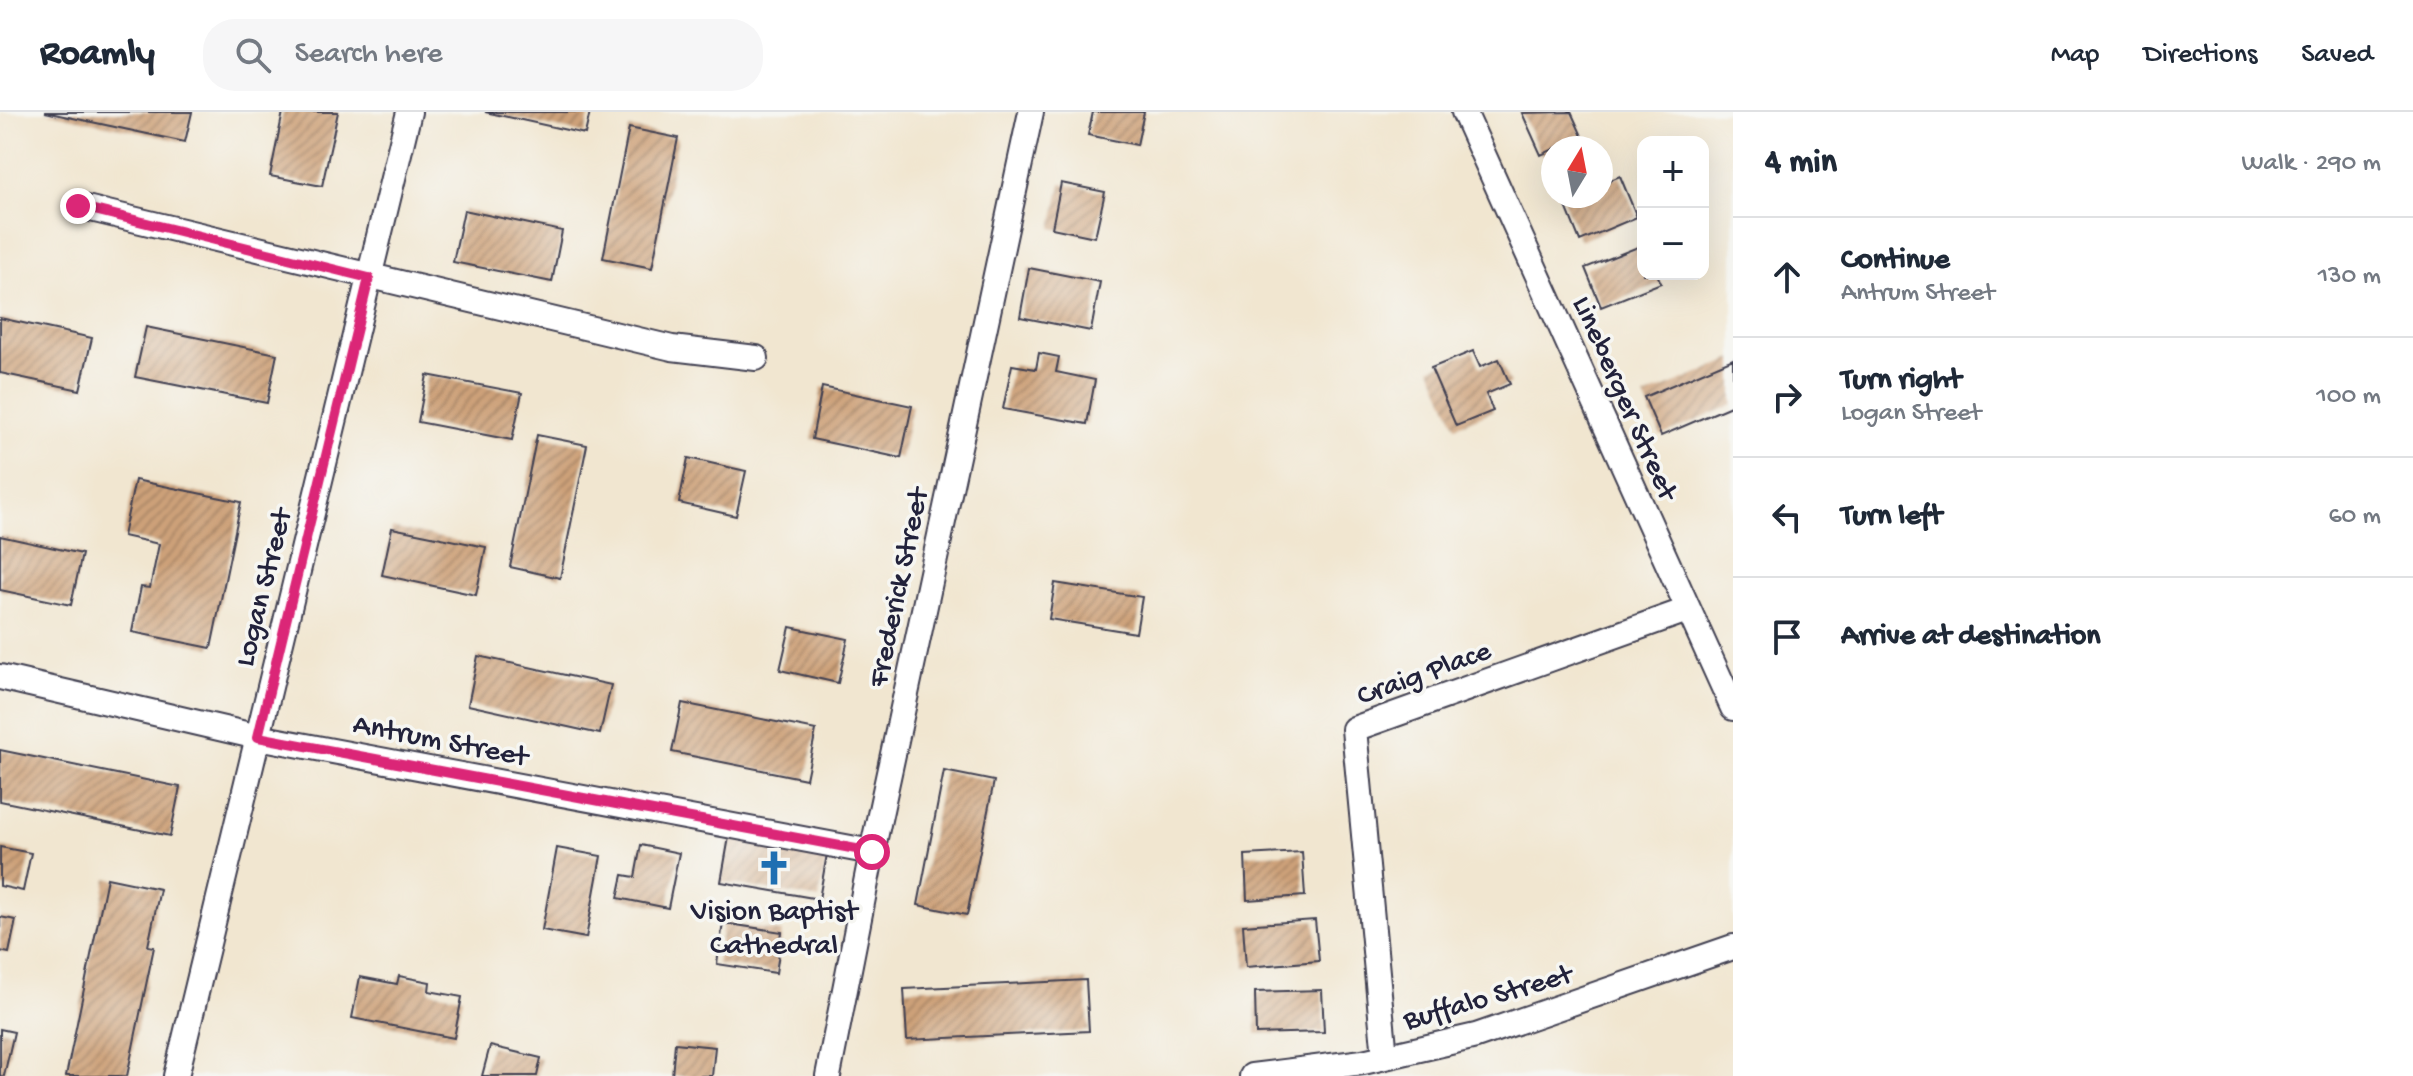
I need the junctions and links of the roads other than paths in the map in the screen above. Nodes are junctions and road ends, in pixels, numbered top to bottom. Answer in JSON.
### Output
{"nodes":[{"id":1,"x":409,"y":112,"type":"edge"},
{"id":2,"x":1031,"y":112,"type":"edge"},
{"id":3,"x":1464,"y":112,"type":"edge"},
{"id":4,"x":78,"y":206,"type":"dead end"},
{"id":5,"x":369,"y":278,"type":"junction"},
{"id":6,"x":756,"y":358,"type":"dead end"},
{"id":7,"x":1687,"y":610,"type":"junction"},
{"id":8,"x":0,"y":677,"type":"edge"},
{"id":9,"x":1733,"y":708,"type":"edge"},
{"id":10,"x":258,"y":737,"type":"junction"},
{"id":11,"x":872,"y":852,"type":"junction"},
{"id":12,"x":1733,"y":947,"type":"edge"},
{"id":13,"x":1385,"y":1057,"type":"junction"},
{"id":14,"x":176,"y":1076,"type":"edge"},
{"id":15,"x":828,"y":1076,"type":"edge"},
{"id":16,"x":1252,"y":1076,"type":"edge"}],
"edges":[{"from":1,"to":5,"type":"street","name":"Logan Street"},
{"from":2,"to":11,"type":"street","name":"Frederick Street"},
{"from":3,"to":7,"type":"street","name":"Lineberger Street"},
{"from":4,"to":5,"type":"street"},
{"from":5,"to":6,"type":"street"},
{"from":5,"to":10,"type":"street","name":"Logan Street"},
{"from":7,"to":9,"type":"street","name":"Lineberger Street"},
{"from":7,"to":13,"type":"street","name":"Craig Place"},
{"from":8,"to":10,"type":"street","name":"Antrum Street"},
{"from":10,"to":11,"type":"street","name":"Antrum Street"},
{"from":10,"to":14,"type":"street","name":"Logan Street"},
{"from":11,"to":15,"type":"street","name":"Frederick Street"},
{"from":12,"to":13,"type":"street","name":"Buffalo Street"},
{"from":13,"to":16,"type":"street","name":"Buffalo Street"}]}
